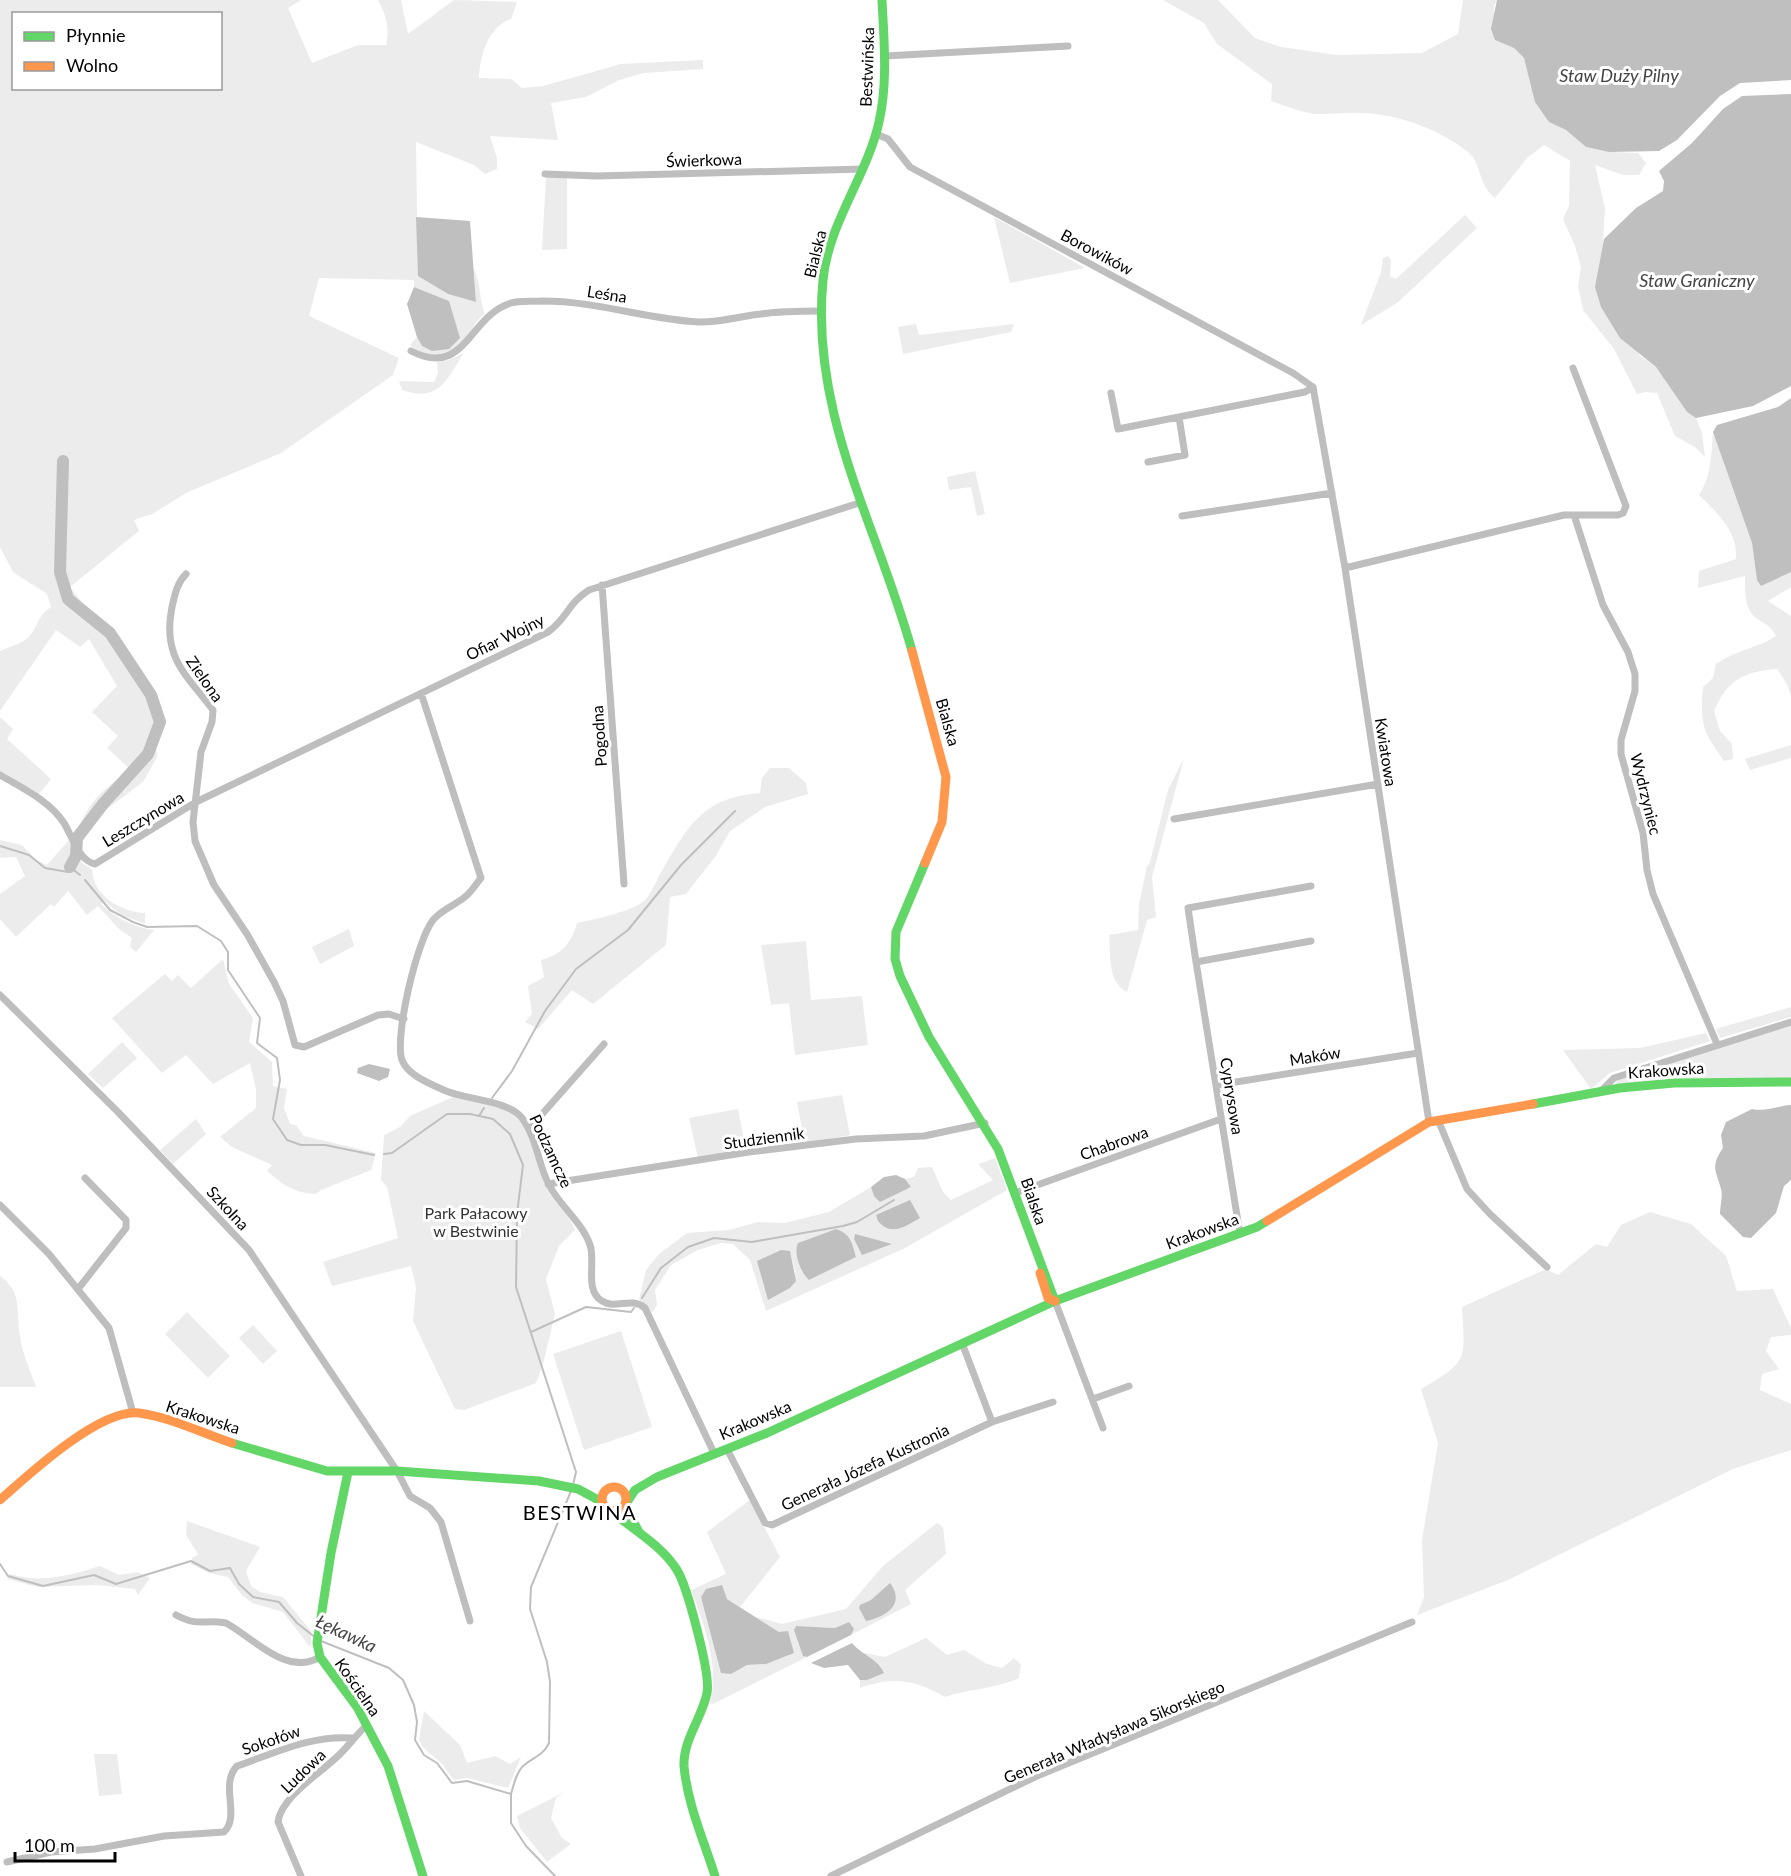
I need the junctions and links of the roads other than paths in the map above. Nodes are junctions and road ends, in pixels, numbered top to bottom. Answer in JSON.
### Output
{"nodes":[{"id":1,"x":882,"y":0,"type":"edge"},
{"id":2,"x":1068,"y":46,"type":"dead end"},
{"id":3,"x":885,"y":56,"type":"junction"},
{"id":4,"x":876,"y":134,"type":"junction"},
{"id":5,"x":863,"y":168,"type":"junction"},
{"id":6,"x":545,"y":174,"type":"dead end"},
{"id":7,"x":821,"y":311,"type":"junction"},
{"id":8,"x":411,"y":351,"type":"dead end"},
{"id":9,"x":1573,"y":368,"type":"dead end"},
{"id":10,"x":1313,"y":387,"type":"junction"},
{"id":11,"x":1112,"y":393,"type":"dead end"},
{"id":12,"x":1179,"y":417,"type":"junction"},
{"id":13,"x":1149,"y":462,"type":"dead end"},
{"id":14,"x":1332,"y":493,"type":"junction"},
{"id":15,"x":860,"y":502,"type":"junction"},
{"id":16,"x":1574,"y":515,"type":"junction"},
{"id":17,"x":1182,"y":516,"type":"dead end"},
{"id":18,"x":1345,"y":568,"type":"junction"},
{"id":19,"x":186,"y":574,"type":"dead end"},
{"id":20,"x":602,"y":585,"type":"junction"},
{"id":21,"x":421,"y":693,"type":"junction"},
{"id":22,"x":0,"y":775,"type":"edge"},
{"id":23,"x":1378,"y":784,"type":"junction"},
{"id":24,"x":196,"y":802,"type":"junction"},
{"id":25,"x":1174,"y":819,"type":"dead end"},
{"id":26,"x":624,"y":884,"type":"dead end"},
{"id":27,"x":1311,"y":886,"type":"dead end"},
{"id":28,"x":1311,"y":941,"type":"dead end"},
{"id":29,"x":1196,"y":962,"type":"junction"},
{"id":30,"x":0,"y":995,"type":"edge"},
{"id":31,"x":404,"y":1019,"type":"junction"},
{"id":32,"x":1791,"y":1022,"type":"edge"},
{"id":33,"x":604,"y":1044,"type":"dead end"},
{"id":34,"x":1717,"y":1044,"type":"junction"},
{"id":35,"x":1418,"y":1053,"type":"junction"},
{"id":36,"x":1791,"y":1082,"type":"edge"},
{"id":37,"x":1217,"y":1085,"type":"junction"},
{"id":38,"x":1600,"y":1092,"type":"junction"},
{"id":39,"x":1221,"y":1119,"type":"junction"},
{"id":40,"x":1434,"y":1121,"type":"junction"},
{"id":41,"x":985,"y":1123,"type":"junction"},
{"id":42,"x":529,"y":1129,"type":"junction"},
{"id":43,"x":85,"y":1178,"type":"dead end"},
{"id":44,"x":548,"y":1184,"type":"junction"},
{"id":45,"x":1015,"y":1193,"type":"junction"},
{"id":46,"x":0,"y":1205,"type":"edge"},
{"id":47,"x":1240,"y":1234,"type":"junction"},
{"id":48,"x":1547,"y":1267,"type":"dead end"},
{"id":49,"x":78,"y":1289,"type":"junction"},
{"id":50,"x":1054,"y":1295,"type":"junction"},
{"id":51,"x":1031,"y":1312,"type":"junction"},
{"id":52,"x":962,"y":1343,"type":"junction"},
{"id":53,"x":1129,"y":1386,"type":"dead end"},
{"id":54,"x":1093,"y":1399,"type":"junction"},
{"id":55,"x":1053,"y":1402,"type":"dead end"},
{"id":56,"x":133,"y":1413,"type":"junction"},
{"id":57,"x":992,"y":1422,"type":"junction"},
{"id":58,"x":1103,"y":1428,"type":"dead end"},
{"id":59,"x":727,"y":1449,"type":"junction"},
{"id":60,"x":714,"y":1453,"type":"junction"},
{"id":61,"x":397,"y":1471,"type":"junction"},
{"id":62,"x":348,"y":1472,"type":"junction"},
{"id":63,"x":657,"y":1477,"type":"junction"},
{"id":64,"x":16,"y":1484,"type":"junction"},
{"id":65,"x":578,"y":1489,"type":"junction"},
{"id":66,"x":608,"y":1489,"type":"junction"},
{"id":67,"x":621,"y":1489,"type":"junction"},
{"id":68,"x":0,"y":1490,"type":"edge"},
{"id":69,"x":0,"y":1500,"type":"edge"},
{"id":70,"x":602,"y":1502,"type":"junction"},
{"id":71,"x":627,"y":1502,"type":"junction"},
{"id":72,"x":612,"y":1512,"type":"junction"},
{"id":73,"x":639,"y":1532,"type":"junction"},
{"id":74,"x":176,"y":1615,"type":"dead end"},
{"id":75,"x":470,"y":1621,"type":"dead end"},
{"id":76,"x":1412,"y":1622,"type":"dead end"},
{"id":77,"x":320,"y":1657,"type":"junction"},
{"id":78,"x":367,"y":1725,"type":"junction"},
{"id":79,"x":352,"y":1738,"type":"junction"},
{"id":80,"x":7,"y":1862,"type":"dead end"},
{"id":81,"x":301,"y":1876,"type":"edge"},
{"id":82,"x":423,"y":1876,"type":"edge"},
{"id":83,"x":715,"y":1876,"type":"edge"},
{"id":84,"x":831,"y":1876,"type":"edge"}],
"edges":[{"from":1,"to":3,"type":"street","name":"Bestwińska"},
{"from":2,"to":3,"type":"street"},
{"from":3,"to":4,"type":"street","name":"Bestwińska"},
{"from":4,"to":5,"type":"street","name":"Bestwińska"},
{"from":4,"to":10,"type":"street","name":"Borowików"},
{"from":5,"to":6,"type":"street","name":"Świerkowa"},
{"from":5,"to":7,"type":"street","name":"Bialska"},
{"from":7,"to":8,"type":"street","name":"Leśna"},
{"from":7,"to":15,"type":"street","name":"Bialska"},
{"from":9,"to":16,"type":"street"},
{"from":10,"to":12,"type":"street"},
{"from":10,"to":14,"type":"street","name":"Kwiatowa"},
{"from":11,"to":12,"type":"street"},
{"from":12,"to":13,"type":"street"},
{"from":14,"to":17,"type":"street"},
{"from":14,"to":18,"type":"street","name":"Kwiatowa"},
{"from":15,"to":20,"type":"street","name":"Ofiar Wojny"},
{"from":15,"to":41,"type":"street","name":"Bialska"},
{"from":16,"to":18,"type":"street"},
{"from":16,"to":34,"type":"street","name":"Wydrzyniec"},
{"from":18,"to":23,"type":"street","name":"Kwiatowa"},
{"from":19,"to":24,"type":"street","name":"Zielona"},
{"from":20,"to":21,"type":"street","name":"Ofiar Wojny"},
{"from":20,"to":26,"type":"street","name":"Pogodna"},
{"from":21,"to":24,"type":"street","name":"Ofiar Wojny"},
{"from":21,"to":31,"type":"street","name":"Podzamcze"},
{"from":22,"to":24,"type":"street","name":"Leszczynowa"},
{"from":23,"to":25,"type":"street"},
{"from":23,"to":35,"type":"street","name":"Kwiatowa"},
{"from":24,"to":31,"type":"street"},
{"from":27,"to":29,"type":"street","name":"Cyprysowa"},
{"from":28,"to":29,"type":"street"},
{"from":29,"to":37,"type":"street","name":"Cyprysowa"},
{"from":30,"to":61,"type":"street","name":"Szkolna"},
{"from":31,"to":42,"type":"street","name":"Podzamcze"},
{"from":32,"to":34,"type":"street"},
{"from":33,"to":42,"type":"street"},
{"from":34,"to":38,"type":"street"},
{"from":35,"to":37,"type":"street","name":"Maków"},
{"from":35,"to":40,"type":"street","name":"Kwiatowa"},
{"from":36,"to":38,"type":"street","name":"Krakowska"},
{"from":37,"to":39,"type":"street","name":"Cyprysowa"},
{"from":38,"to":40,"type":"street","name":"Krakowska"},
{"from":39,"to":45,"type":"street","name":"Chabrowa"},
{"from":39,"to":47,"type":"street","name":"Cyprysowa"},
{"from":40,"to":47,"type":"street","name":"Krakowska"},
{"from":40,"to":48,"type":"street"},
{"from":41,"to":44,"type":"street","name":"Studziennik"},
{"from":41,"to":45,"type":"street","name":"Bialska"},
{"from":42,"to":44,"type":"street","name":"Podzamcze"},
{"from":43,"to":49,"type":"street"},
{"from":44,"to":60,"type":"street","name":"Podzamcze"},
{"from":45,"to":50,"type":"street","name":"Bialska"},
{"from":46,"to":49,"type":"street"},
{"from":47,"to":50,"type":"street","name":"Krakowska"},
{"from":49,"to":56,"type":"street"},
{"from":50,"to":51,"type":"street","name":"Krakowska"},
{"from":50,"to":51,"type":"street"},
{"from":50,"to":54,"type":"street"},
{"from":51,"to":52,"type":"street","name":"Krakowska"},
{"from":52,"to":57,"type":"street"},
{"from":52,"to":59,"type":"street","name":"Krakowska"},
{"from":53,"to":54,"type":"street"},
{"from":54,"to":58,"type":"street"},
{"from":55,"to":57,"type":"street","name":"Generała Józefa Kustronia"},
{"from":56,"to":62,"type":"street","name":"Krakowska"},
{"from":56,"to":64,"type":"street"},
{"from":57,"to":59,"type":"street","name":"Generała Józefa Kustronia"},
{"from":59,"to":60,"type":"street","name":"Krakowska"},
{"from":60,"to":63,"type":"street","name":"Krakowska"},
{"from":61,"to":62,"type":"street","name":"Krakowska"},
{"from":61,"to":65,"type":"street","name":"Krakowska"},
{"from":61,"to":75,"type":"street"},
{"from":62,"to":77,"type":"street","name":"Kościelna"},
{"from":63,"to":67,"type":"street","name":"Krakowska"},
{"from":63,"to":71,"type":"street","name":"Krakowska"},
{"from":64,"to":68,"type":"street"},
{"from":64,"to":69,"type":"street"},
{"from":65,"to":66,"type":"street","name":"Krakowska"},
{"from":65,"to":70,"type":"street","name":"Krakowska"},
{"from":66,"to":67,"type":"street"},
{"from":66,"to":70,"type":"street"},
{"from":67,"to":71,"type":"street"},
{"from":70,"to":72,"type":"street"},
{"from":71,"to":72,"type":"street"},
{"from":71,"to":73,"type":"street"},
{"from":72,"to":73,"type":"street"},
{"from":73,"to":83,"type":"street"},
{"from":74,"to":77,"type":"street"},
{"from":76,"to":84,"type":"street","name":"Generała Władysława Sikorskiego"},
{"from":77,"to":78,"type":"street","name":"Kościelna"},
{"from":78,"to":79,"type":"street","name":"Ludowa"},
{"from":78,"to":82,"type":"street","name":"Kościelna"},
{"from":79,"to":80,"type":"street","name":"Sokołów"},
{"from":79,"to":81,"type":"street","name":"Ludowa"}]}
